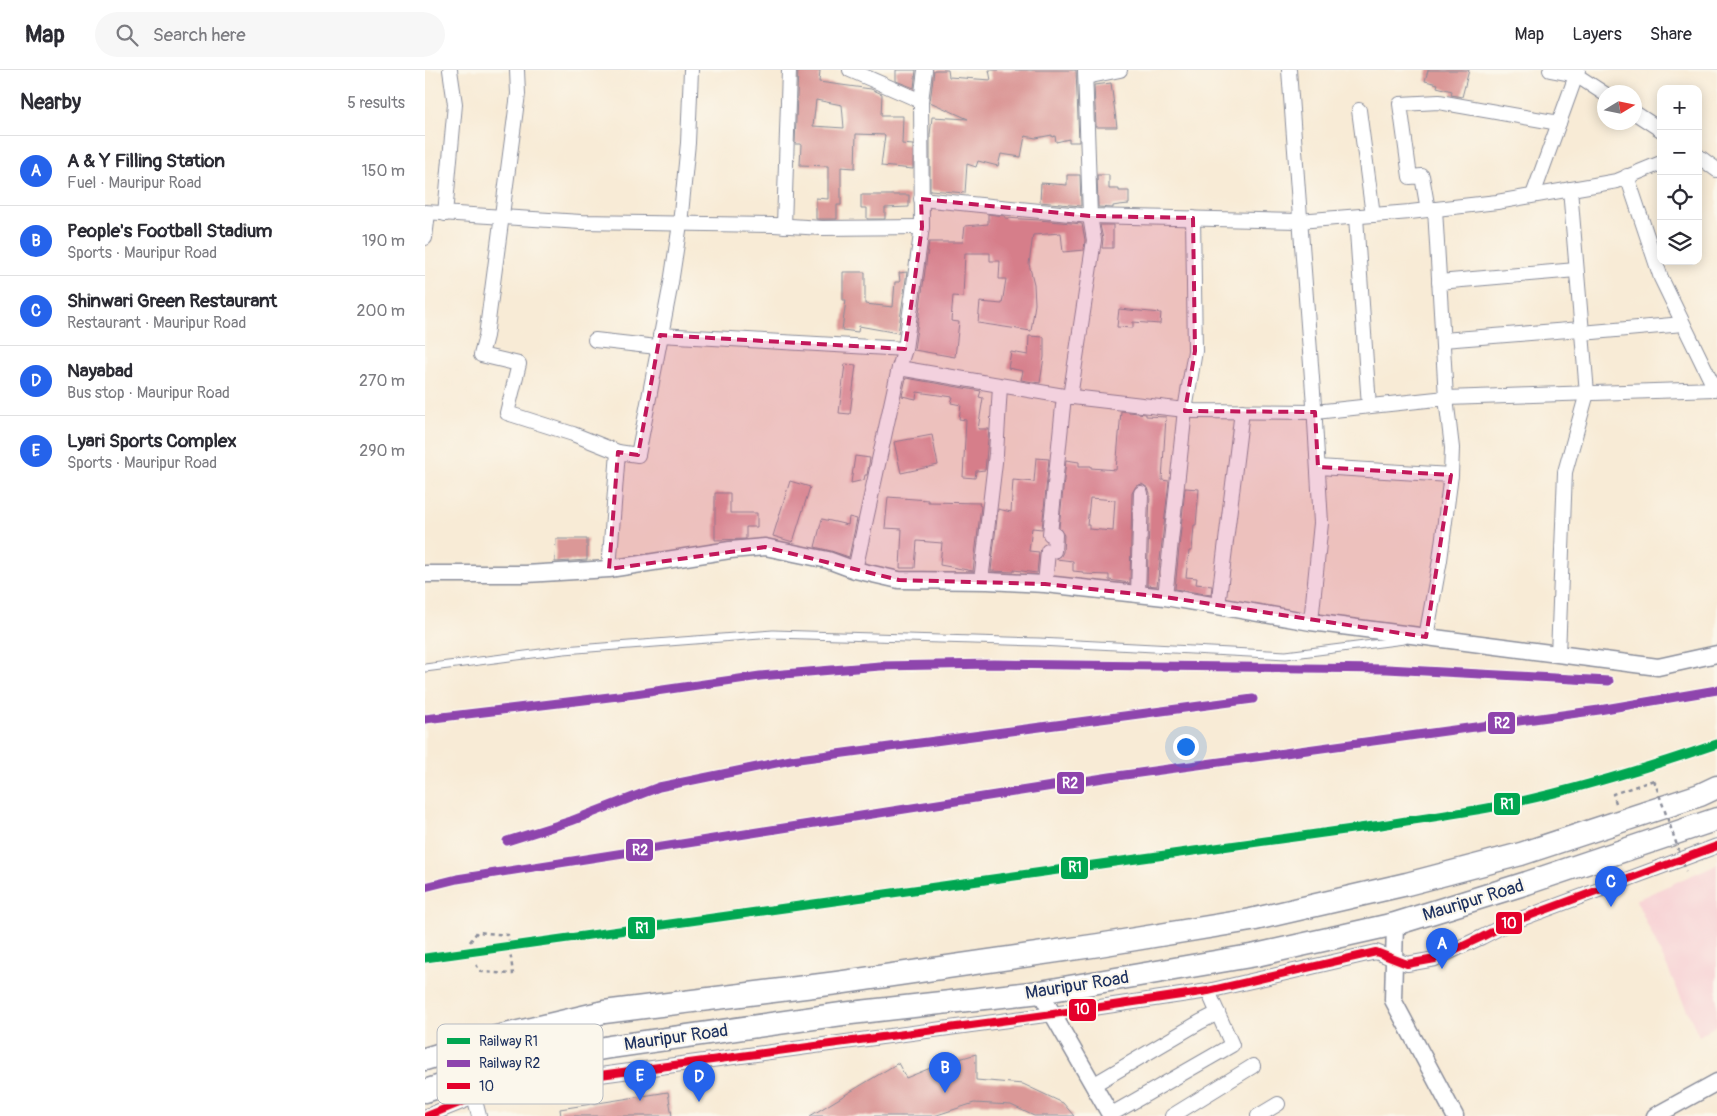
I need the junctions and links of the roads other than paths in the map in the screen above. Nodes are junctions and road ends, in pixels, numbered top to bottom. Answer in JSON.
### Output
{"nodes":[{"id":1,"x":450,"y":70,"type":"edge"},
{"id":2,"x":517,"y":70,"type":"edge"},
{"id":3,"x":691,"y":70,"type":"edge"},
{"id":4,"x":789,"y":70,"type":"edge"},
{"id":5,"x":850,"y":70,"type":"edge"},
{"id":6,"x":925,"y":70,"type":"edge"},
{"id":7,"x":1120,"y":70,"type":"edge"},
{"id":8,"x":1289,"y":70,"type":"edge"},
{"id":9,"x":1550,"y":70,"type":"edge"},
{"id":10,"x":1085,"y":73,"type":"edge"},
{"id":11,"x":1577,"y":73,"type":"edge"},
{"id":12,"x":1597,"y":88,"type":"edge"},
{"id":13,"x":921,"y":101,"type":"junction"},
{"id":14,"x":1359,"y":110,"type":"dead end"},
{"id":15,"x":1642,"y":118,"type":"edge"},
{"id":16,"x":1559,"y":123,"type":"junction"},
{"id":17,"x":1657,"y":127,"type":"edge"},
{"id":18,"x":1702,"y":159,"type":"edge"},
{"id":19,"x":1657,"y":164,"type":"edge"},
{"id":20,"x":1717,"y":170,"type":"edge"},
{"id":21,"x":1627,"y":176,"type":"junction"},
{"id":22,"x":1570,"y":189,"type":"junction"},
{"id":23,"x":1533,"y":195,"type":"junction"},
{"id":24,"x":921,"y":199,"type":"junction"},
{"id":25,"x":1431,"y":209,"type":"junction"},
{"id":26,"x":426,"y":212,"type":"edge"},
{"id":27,"x":445,"y":214,"type":"junction"},
{"id":28,"x":1373,"y":215,"type":"junction"},
{"id":29,"x":501,"y":216,"type":"junction"},
{"id":30,"x":1090,"y":216,"type":"junction"},
{"id":31,"x":1355,"y":217,"type":"junction"},
{"id":32,"x":1193,"y":218,"type":"junction"},
{"id":33,"x":1299,"y":222,"type":"junction"},
{"id":34,"x":680,"y":224,"type":"junction"},
{"id":35,"x":784,"y":226,"type":"junction"},
{"id":36,"x":922,"y":227,"type":"junction"},
{"id":37,"x":425,"y":238,"type":"edge"},
{"id":38,"x":1577,"y":270,"type":"junction"},
{"id":39,"x":1439,"y":282,"type":"junction"},
{"id":40,"x":1683,"y":324,"type":"junction"},
{"id":41,"x":1581,"y":331,"type":"junction"},
{"id":42,"x":595,"y":340,"type":"dead end"},
{"id":43,"x":1443,"y":340,"type":"junction"},
{"id":44,"x":659,"y":341,"type":"junction"},
{"id":45,"x":905,"y":349,"type":"junction"},
{"id":46,"x":899,"y":368,"type":"junction"},
{"id":47,"x":1000,"y":386,"type":"junction"},
{"id":48,"x":1587,"y":393,"type":"junction"},
{"id":49,"x":1067,"y":397,"type":"junction"},
{"id":50,"x":1446,"y":398,"type":"junction"},
{"id":51,"x":1369,"y":406,"type":"junction"},
{"id":52,"x":1185,"y":410,"type":"junction"},
{"id":53,"x":1242,"y":411,"type":"junction"},
{"id":54,"x":1315,"y":412,"type":"junction"},
{"id":55,"x":618,"y":452,"type":"junction"},
{"id":56,"x":1318,"y":468,"type":"junction"},
{"id":57,"x":1451,"y":475,"type":"junction"},
{"id":58,"x":1141,"y":494,"type":"dead end"},
{"id":59,"x":609,"y":569,"type":"junction"},
{"id":60,"x":855,"y":570,"type":"junction"},
{"id":61,"x":425,"y":574,"type":"edge"},
{"id":62,"x":981,"y":580,"type":"junction"},
{"id":63,"x":1045,"y":584,"type":"junction"},
{"id":64,"x":1138,"y":594,"type":"junction"},
{"id":65,"x":1165,"y":597,"type":"junction"},
{"id":66,"x":1218,"y":606,"type":"junction"},
{"id":67,"x":1311,"y":622,"type":"junction"},
{"id":68,"x":1426,"y":637,"type":"junction"},
{"id":69,"x":1717,"y":654,"type":"edge"},
{"id":70,"x":1558,"y":655,"type":"junction"},
{"id":71,"x":425,"y":668,"type":"edge"},
{"id":72,"x":1717,"y":787,"type":"edge"},
{"id":73,"x":1717,"y":819,"type":"edge"},
{"id":74,"x":1717,"y":846,"type":"edge"},
{"id":75,"x":1395,"y":924,"type":"junction"},
{"id":76,"x":1394,"y":960,"type":"junction"},
{"id":77,"x":1208,"y":990,"type":"junction"},
{"id":78,"x":1040,"y":992,"type":"junction"},
{"id":79,"x":1218,"y":1013,"type":"junction"},
{"id":80,"x":1053,"y":1014,"type":"junction"},
{"id":81,"x":553,"y":1024,"type":"edge"},
{"id":82,"x":603,"y":1048,"type":"edge"},
{"id":83,"x":437,"y":1055,"type":"edge"},
{"id":84,"x":425,"y":1059,"type":"edge"},
{"id":85,"x":1253,"y":1066,"type":"dead end"},
{"id":86,"x":603,"y":1075,"type":"edge"},
{"id":87,"x":1717,"y":1082,"type":"edge"},
{"id":88,"x":1093,"y":1085,"type":"junction"},
{"id":89,"x":437,"y":1087,"type":"edge"},
{"id":90,"x":425,"y":1091,"type":"edge"},
{"id":91,"x":457,"y":1104,"type":"edge"},
{"id":92,"x":1278,"y":1104,"type":"dead end"},
{"id":93,"x":427,"y":1116,"type":"edge"},
{"id":94,"x":1111,"y":1116,"type":"edge"},
{"id":95,"x":1172,"y":1116,"type":"edge"},
{"id":96,"x":1258,"y":1116,"type":"edge"},
{"id":97,"x":1455,"y":1116,"type":"edge"},
{"id":98,"x":1655,"y":1116,"type":"edge"}],
"edges":[{"from":1,"to":27,"type":"street"},
{"from":2,"to":29,"type":"street"},
{"from":3,"to":34,"type":"street"},
{"from":4,"to":35,"type":"street"},
{"from":5,"to":13,"type":"street"},
{"from":6,"to":13,"type":"street"},
{"from":7,"to":10,"type":"street"},
{"from":8,"to":33,"type":"street"},
{"from":9,"to":11,"type":"street"},
{"from":10,"to":30,"type":"street"},
{"from":11,"to":12,"type":"street"},
{"from":11,"to":16,"type":"street"},
{"from":13,"to":24,"type":"street"},
{"from":14,"to":28,"type":"street"},
{"from":15,"to":17,"type":"street"},
{"from":16,"to":23,"type":"street"},
{"from":16,"to":25,"type":"street"},
{"from":18,"to":20,"type":"street"},
{"from":19,"to":21,"type":"street"},
{"from":21,"to":22,"type":"street"},
{"from":21,"to":40,"type":"street"},
{"from":22,"to":23,"type":"street"},
{"from":22,"to":38,"type":"street"},
{"from":23,"to":25,"type":"street"},
{"from":24,"to":30,"type":"street"},
{"from":24,"to":36,"type":"street"},
{"from":25,"to":28,"type":"street"},
{"from":25,"to":39,"type":"street"},
{"from":26,"to":27,"type":"street"},
{"from":26,"to":37,"type":"street"},
{"from":27,"to":29,"type":"street"},
{"from":28,"to":31,"type":"street"},
{"from":29,"to":34,"type":"street"},
{"from":29,"to":55,"type":"street"},
{"from":30,"to":32,"type":"street"},
{"from":30,"to":49,"type":"street"},
{"from":31,"to":33,"type":"street"},
{"from":31,"to":51,"type":"street"},
{"from":32,"to":33,"type":"street"},
{"from":32,"to":52,"type":"street"},
{"from":33,"to":54,"type":"street"},
{"from":34,"to":35,"type":"street"},
{"from":34,"to":44,"type":"street"},
{"from":35,"to":36,"type":"street"},
{"from":36,"to":45,"type":"street"},
{"from":38,"to":39,"type":"street"},
{"from":38,"to":41,"type":"street"},
{"from":39,"to":43,"type":"street"},
{"from":40,"to":41,"type":"street"},
{"from":40,"to":48,"type":"street"},
{"from":41,"to":43,"type":"street"},
{"from":41,"to":48,"type":"street"},
{"from":42,"to":44,"type":"street"},
{"from":43,"to":50,"type":"street"},
{"from":44,"to":45,"type":"street"},
{"from":44,"to":55,"type":"street"},
{"from":45,"to":46,"type":"street"},
{"from":46,"to":47,"type":"street"},
{"from":46,"to":60,"type":"street"},
{"from":47,"to":49,"type":"street"},
{"from":47,"to":62,"type":"street"},
{"from":48,"to":50,"type":"street"},
{"from":48,"to":70,"type":"street"},
{"from":49,"to":52,"type":"street"},
{"from":49,"to":63,"type":"street"},
{"from":50,"to":51,"type":"street"},
{"from":50,"to":57,"type":"street"},
{"from":51,"to":54,"type":"street"},
{"from":52,"to":53,"type":"street"},
{"from":52,"to":65,"type":"street"},
{"from":53,"to":54,"type":"street"},
{"from":53,"to":66,"type":"street"},
{"from":54,"to":56,"type":"street"},
{"from":55,"to":59,"type":"street"},
{"from":56,"to":57,"type":"street"},
{"from":56,"to":67,"type":"street"},
{"from":57,"to":68,"type":"street"},
{"from":58,"to":64,"type":"street"},
{"from":59,"to":60,"type":"street"},
{"from":59,"to":61,"type":"street"},
{"from":60,"to":62,"type":"street"},
{"from":62,"to":63,"type":"street"},
{"from":63,"to":64,"type":"street"},
{"from":64,"to":65,"type":"street"},
{"from":65,"to":66,"type":"street"},
{"from":66,"to":67,"type":"street"},
{"from":67,"to":68,"type":"street"},
{"from":68,"to":70,"type":"street"},
{"from":68,"to":71,"type":"lane"},
{"from":69,"to":70,"type":"street"},
{"from":72,"to":81,"type":"highway","name":"Mauripur Road"},
{"from":73,"to":75,"type":"highway","name":"Mauripur Road"},
{"from":74,"to":76,"type":"street"},
{"from":75,"to":76,"type":"street"},
{"from":75,"to":78,"type":"highway","name":"Mauripur Road"},
{"from":76,"to":77,"type":"street"},
{"from":76,"to":97,"type":"street"},
{"from":77,"to":79,"type":"street"},
{"from":77,"to":80,"type":"street"},
{"from":78,"to":80,"type":"street"},
{"from":78,"to":82,"type":"highway","name":"Mauripur Road"},
{"from":79,"to":88,"type":"street"},
{"from":79,"to":94,"type":"street"},
{"from":80,"to":86,"type":"street"},
{"from":80,"to":88,"type":"street"},
{"from":83,"to":84,"type":"highway","name":"Mauripur Road"},
{"from":85,"to":95,"type":"street"},
{"from":87,"to":98,"type":"street"},
{"from":88,"to":94,"type":"street"},
{"from":89,"to":90,"type":"highway","name":"Mauripur Road"},
{"from":91,"to":93,"type":"street"},
{"from":92,"to":96,"type":"street"}]}
